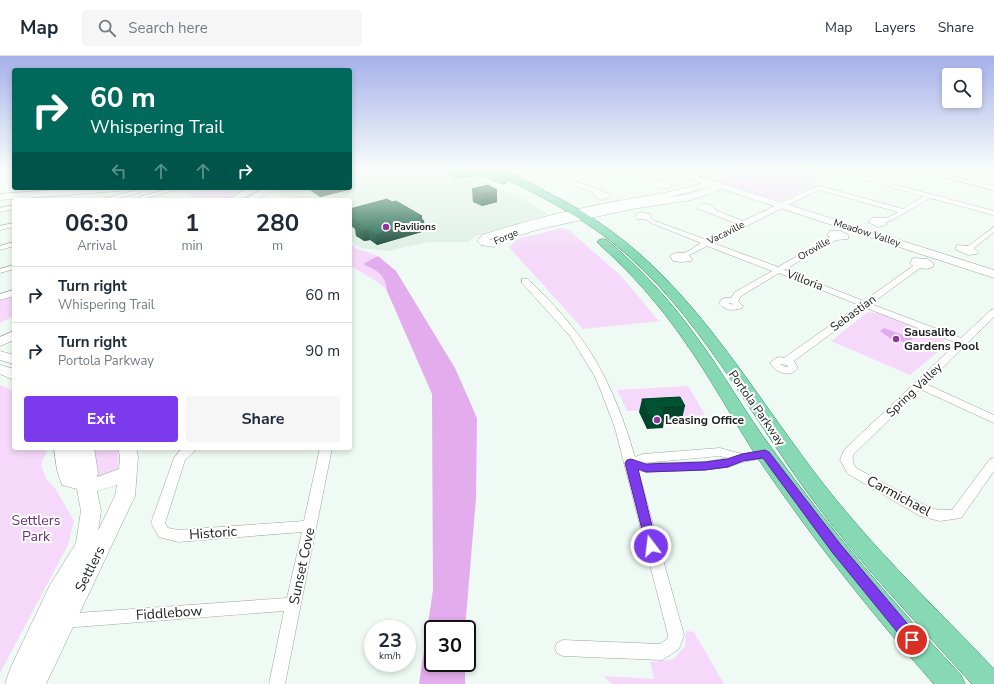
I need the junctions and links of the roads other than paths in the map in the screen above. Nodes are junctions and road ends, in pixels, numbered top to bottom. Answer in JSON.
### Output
{"nodes":[{"id":1,"x":541,"y":199,"type":"edge"},
{"id":2,"x":552,"y":199,"type":"edge"},
{"id":3,"x":650,"y":199,"type":"edge"},
{"id":4,"x":681,"y":199,"type":"edge"},
{"id":5,"x":763,"y":199,"type":"edge"},
{"id":6,"x":793,"y":199,"type":"edge"},
{"id":7,"x":859,"y":199,"type":"edge"},
{"id":8,"x":924,"y":199,"type":"edge"},
{"id":9,"x":942,"y":199,"type":"edge"},
{"id":10,"x":781,"y":205,"type":"junction"},
{"id":11,"x":12,"y":207,"type":"edge"},
{"id":12,"x":0,"y":210,"type":"edge"},
{"id":13,"x":709,"y":210,"type":"dead end"},
{"id":14,"x":903,"y":212,"type":"junction"},
{"id":15,"x":994,"y":213,"type":"edge"},
{"id":16,"x":574,"y":216,"type":"junction"},
{"id":17,"x":647,"y":218,"type":"dead end"},
{"id":18,"x":882,"y":221,"type":"dead end"},
{"id":19,"x":743,"y":224,"type":"junction"},
{"id":20,"x":12,"y":225,"type":"edge"},
{"id":21,"x":0,"y":228,"type":"edge"},
{"id":22,"x":994,"y":229,"type":"edge"},
{"id":23,"x":986,"y":236,"type":"junction"},
{"id":24,"x":835,"y":237,"type":"dead end"},
{"id":25,"x":994,"y":238,"type":"edge"},
{"id":26,"x":707,"y":242,"type":"junction"},
{"id":27,"x":12,"y":245,"type":"edge"},
{"id":28,"x":0,"y":248,"type":"edge"},
{"id":29,"x":970,"y":248,"type":"dead end"},
{"id":30,"x":684,"y":255,"type":"dead end"},
{"id":31,"x":919,"y":265,"type":"dead end"},
{"id":32,"x":12,"y":268,"type":"edge"},
{"id":33,"x":779,"y":270,"type":"junction"},
{"id":34,"x":0,"y":271,"type":"edge"},
{"id":35,"x":994,"y":274,"type":"edge"},
{"id":36,"x":525,"y":282,"type":"dead end"},
{"id":37,"x":12,"y":294,"type":"edge"},
{"id":38,"x":0,"y":297,"type":"edge"},
{"id":39,"x":734,"y":301,"type":"dead end"},
{"id":40,"x":866,"y":304,"type":"junction"},
{"id":41,"x":994,"y":312,"type":"edge"},
{"id":42,"x":12,"y":326,"type":"edge"},
{"id":43,"x":0,"y":332,"type":"edge"},
{"id":44,"x":12,"y":336,"type":"edge"},
{"id":45,"x":0,"y":342,"type":"edge"},
{"id":46,"x":963,"y":342,"type":"junction"},
{"id":47,"x":0,"y":355,"type":"edge"},
{"id":48,"x":12,"y":359,"type":"edge"},
{"id":49,"x":787,"y":361,"type":"dead end"},
{"id":50,"x":0,"y":369,"type":"edge"},
{"id":51,"x":12,"y":374,"type":"edge"},
{"id":52,"x":918,"y":385,"type":"junction"},
{"id":53,"x":994,"y":419,"type":"edge"},
{"id":54,"x":63,"y":450,"type":"edge"},
{"id":55,"x":74,"y":450,"type":"edge"},
{"id":56,"x":85,"y":450,"type":"edge"},
{"id":57,"x":127,"y":450,"type":"edge"},
{"id":58,"x":187,"y":450,"type":"edge"},
{"id":59,"x":326,"y":450,"type":"edge"},
{"id":60,"x":765,"y":454,"type":"junction"},
{"id":61,"x":994,"y":462,"type":"edge"},
{"id":62,"x":631,"y":463,"type":"junction"},
{"id":63,"x":852,"y":471,"type":"joint"},
{"id":64,"x":128,"y":472,"type":"junction"},
{"id":65,"x":86,"y":485,"type":"junction"},
{"id":66,"x":820,"y":496,"type":"junction"},
{"id":67,"x":310,"y":526,"type":"junction"},
{"id":68,"x":294,"y":604,"type":"junction"},
{"id":69,"x":54,"y":622,"type":"junction"},
{"id":70,"x":563,"y":648,"type":"dead end"},
{"id":71,"x":18,"y":684,"type":"edge"},
{"id":72,"x":30,"y":684,"type":"edge"},
{"id":73,"x":277,"y":684,"type":"edge"},
{"id":74,"x":952,"y":684,"type":"edge"},
{"id":75,"x":990,"y":684,"type":"edge"}],
"edges":[{"from":1,"to":16,"type":"main road","name":"Portola Parkway"},
{"from":2,"to":16,"type":"main road","name":"Portola Parkway"},
{"from":3,"to":16,"type":"street"},
{"from":4,"to":16,"type":"street"},
{"from":5,"to":10,"type":"street","name":"Meadow Valley"},
{"from":6,"to":10,"type":"street","name":"Vacaville"},
{"from":7,"to":14,"type":"street","name":"Vacaville"},
{"from":8,"to":14,"type":"street"},
{"from":9,"to":15,"type":"street"},
{"from":10,"to":19,"type":"street","name":"Vacaville"},
{"from":10,"to":35,"type":"street","name":"Meadow Valley"},
{"from":11,"to":12,"type":"street"},
{"from":13,"to":19,"type":"street"},
{"from":14,"to":18,"type":"street"},
{"from":16,"to":16,"type":"street","name":"Forge"},
{"from":16,"to":60,"type":"main road","name":"Portola Parkway"},
{"from":16,"to":66,"type":"main road","name":"Portola Parkway"},
{"from":17,"to":26,"type":"street","name":"Villoria"},
{"from":19,"to":26,"type":"street","name":"Vacaville"},
{"from":20,"to":21,"type":"street"},
{"from":22,"to":23,"type":"street"},
{"from":23,"to":25,"type":"street"},
{"from":23,"to":29,"type":"street"},
{"from":24,"to":33,"type":"street","name":"Oroville"},
{"from":26,"to":30,"type":"street","name":"Vacaville"},
{"from":26,"to":33,"type":"street","name":"Villoria"},
{"from":27,"to":28,"type":"street"},
{"from":31,"to":40,"type":"street","name":"Sebastian"},
{"from":32,"to":34,"type":"street"},
{"from":33,"to":39,"type":"street","name":"Oroville"},
{"from":33,"to":40,"type":"street","name":"Villoria"},
{"from":36,"to":62,"type":"street"},
{"from":37,"to":38,"type":"street"},
{"from":40,"to":46,"type":"street","name":"Villoria"},
{"from":40,"to":49,"type":"street","name":"Sebastian"},
{"from":41,"to":46,"type":"street","name":"Spring Valley"},
{"from":42,"to":43,"type":"street"},
{"from":44,"to":45,"type":"street"},
{"from":46,"to":52,"type":"street","name":"Spring Valley"},
{"from":47,"to":48,"type":"street"},
{"from":50,"to":51,"type":"street"},
{"from":52,"to":53,"type":"street"},
{"from":52,"to":63,"type":"street","name":"Spring Valley"},
{"from":54,"to":65,"type":"street"},
{"from":55,"to":65,"type":"street"},
{"from":56,"to":65,"type":"street"},
{"from":57,"to":64,"type":"street","name":"Settlers"},
{"from":58,"to":67,"type":"street","name":"Historic"},
{"from":59,"to":67,"type":"street","name":"Sunset Cove"},
{"from":60,"to":62,"type":"street"},
{"from":60,"to":66,"type":"main road"},
{"from":60,"to":74,"type":"main road","name":"Portola Parkway"},
{"from":61,"to":63,"type":"street","name":"Carmichael"},
{"from":62,"to":70,"type":"street"},
{"from":64,"to":65,"type":"street"},
{"from":64,"to":69,"type":"street","name":"Settlers"},
{"from":65,"to":69,"type":"street","name":"Settlers"},
{"from":66,"to":75,"type":"main road","name":"Portola Parkway"},
{"from":67,"to":68,"type":"street","name":"Sunset Cove"},
{"from":68,"to":69,"type":"street","name":"Fiddlebow"},
{"from":68,"to":73,"type":"street","name":"Sunset Cove"},
{"from":69,"to":71,"type":"street","name":"Settlers"},
{"from":69,"to":72,"type":"street","name":"Settlers"}]}
